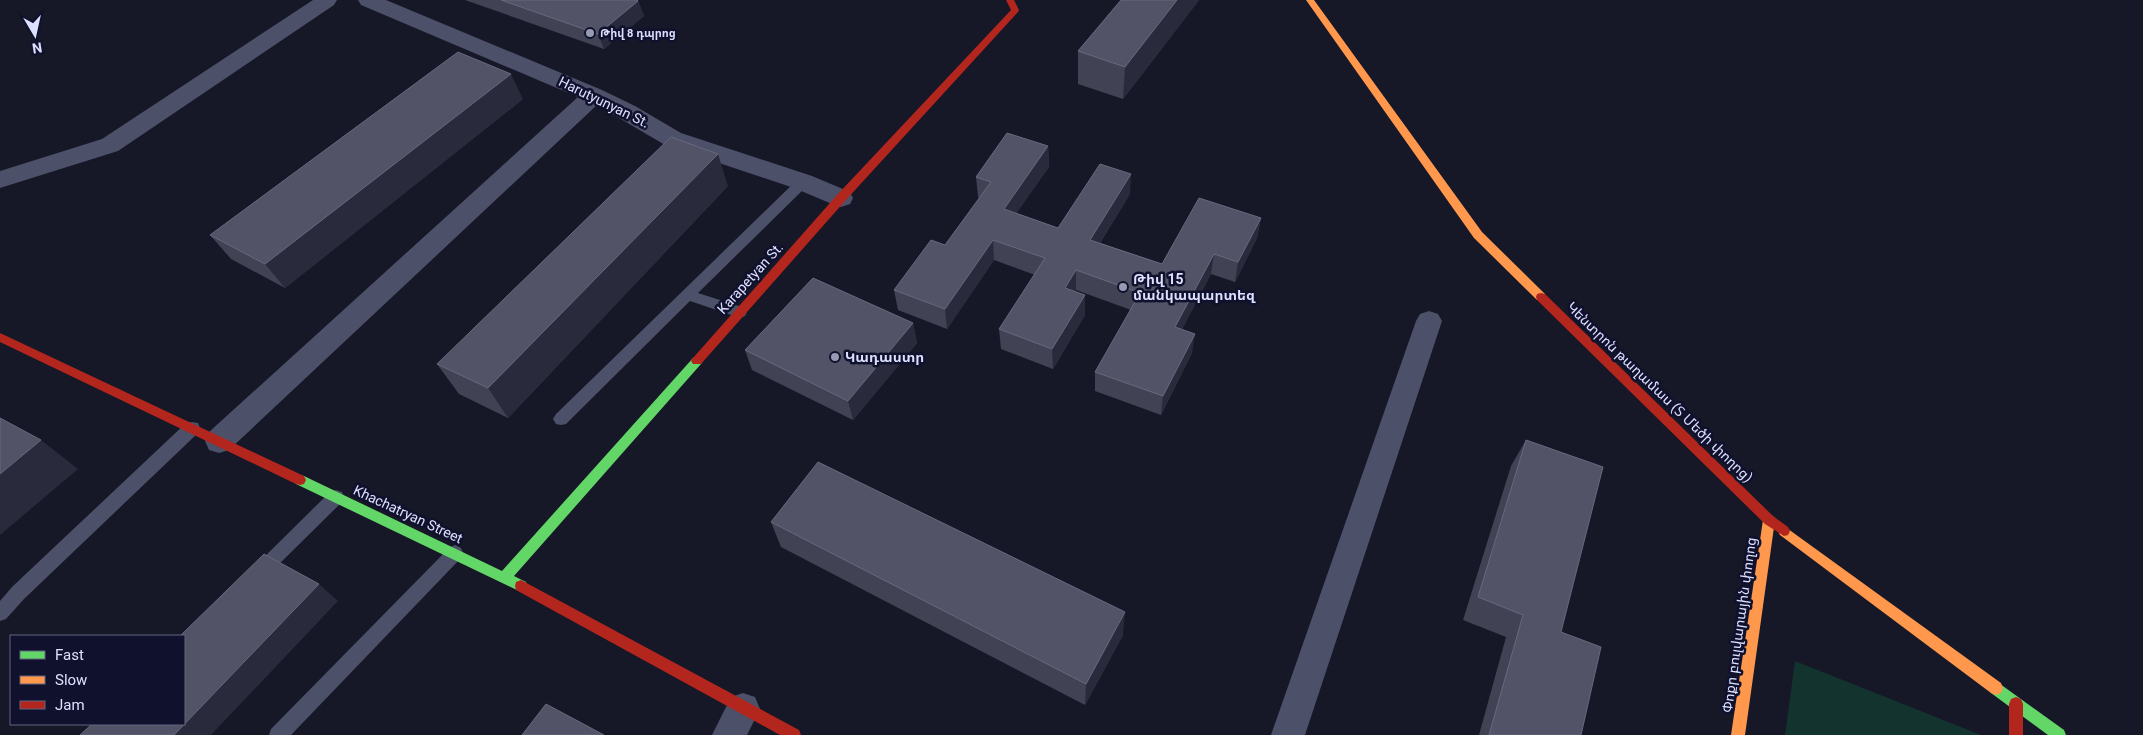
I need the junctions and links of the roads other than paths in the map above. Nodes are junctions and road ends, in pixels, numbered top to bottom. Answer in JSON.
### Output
{"nodes":[{"id":1,"x":327,"y":0,"type":"edge"},
{"id":2,"x":368,"y":0,"type":"edge"},
{"id":3,"x":1010,"y":0,"type":"edge"},
{"id":4,"x":1310,"y":0,"type":"edge"},
{"id":5,"x":594,"y":95,"type":"junction"},
{"id":6,"x":0,"y":180,"type":"edge"},
{"id":7,"x":803,"y":182,"type":"junction"},
{"id":8,"x":841,"y":198,"type":"junction"},
{"id":9,"x":687,"y":295,"type":"junction"},
{"id":10,"x":740,"y":312,"type":"junction"},
{"id":11,"x":1430,"y":321,"type":"dead end"},
{"id":12,"x":0,"y":337,"type":"edge"},
{"id":13,"x":561,"y":420,"type":"dead end"},
{"id":14,"x":192,"y":428,"type":"junction"},
{"id":15,"x":219,"y":441,"type":"junction"},
{"id":16,"x":336,"y":497,"type":"junction"},
{"id":17,"x":1769,"y":520,"type":"junction"},
{"id":18,"x":454,"y":553,"type":"junction"},
{"id":19,"x":505,"y":577,"type":"junction"},
{"id":20,"x":246,"y":585,"type":"edge"},
{"id":21,"x":0,"y":613,"type":"edge"},
{"id":22,"x":2016,"y":704,"type":"junction"},
{"id":23,"x":736,"y":722,"type":"edge"},
{"id":24,"x":278,"y":735,"type":"edge"},
{"id":25,"x":794,"y":735,"type":"edge"},
{"id":26,"x":1288,"y":735,"type":"edge"},
{"id":27,"x":1738,"y":735,"type":"edge"},
{"id":28,"x":2016,"y":735,"type":"edge"},
{"id":29,"x":2059,"y":735,"type":"edge"}],
"edges":[{"from":1,"to":6,"type":"street"},
{"from":2,"to":5,"type":"street","name":"Harutyunyan St."},
{"from":3,"to":8,"type":"street","name":"Karapetyan St."},
{"from":4,"to":17,"type":"street","name":"Կենտրոն թաղամաս (Տ Մեծի փողոց)"},
{"from":5,"to":7,"type":"street","name":"Harutyunyan St."},
{"from":5,"to":15,"type":"street"},
{"from":7,"to":8,"type":"street","name":"Harutyunyan St."},
{"from":7,"to":9,"type":"lane"},
{"from":8,"to":10,"type":"street","name":"Karapetyan St."},
{"from":9,"to":10,"type":"lane"},
{"from":9,"to":13,"type":"lane"},
{"from":10,"to":19,"type":"street","name":"Karapetyan St."},
{"from":11,"to":26,"type":"street"},
{"from":12,"to":14,"type":"street","name":"Khachatryan Street"},
{"from":14,"to":15,"type":"street","name":"Khachatryan Street"},
{"from":14,"to":21,"type":"lane"},
{"from":15,"to":16,"type":"street","name":"Khachatryan Street"},
{"from":16,"to":18,"type":"street","name":"Khachatryan Street"},
{"from":16,"to":20,"type":"lane"},
{"from":17,"to":22,"type":"street","name":"Կենտրոն թաղամաս (Տ Մեծի փողոց)"},
{"from":17,"to":27,"type":"street","name":"Փոքր բուլվարային փողոց"},
{"from":18,"to":19,"type":"street","name":"Khachatryan Street"},
{"from":18,"to":24,"type":"lane"},
{"from":19,"to":23,"type":"street","name":"Khachatryan Street"},
{"from":22,"to":28,"type":"street"},
{"from":22,"to":29,"type":"street","name":"Կենտրոն թաղամաս (Տ Մեծի փողոց)"},
{"from":23,"to":25,"type":"street","name":"Khachatryan Street"}]}
